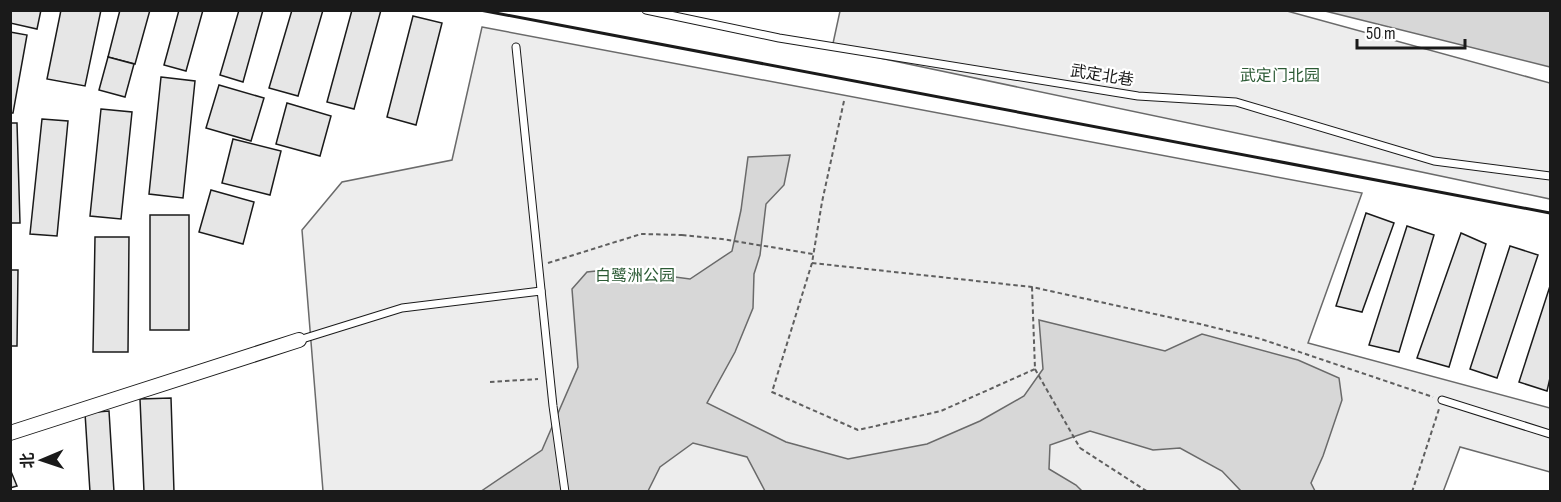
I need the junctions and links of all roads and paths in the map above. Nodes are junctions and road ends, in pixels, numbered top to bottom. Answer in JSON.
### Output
{"nodes":[{"id":1,"x":646,"y":10,"type":"edge"},
{"id":2,"x":516,"y":46,"type":"dead end"},
{"id":3,"x":844,"y":101,"type":"dead end"},
{"id":4,"x":1551,"y":176,"type":"edge"},
{"id":5,"x":814,"y":254,"type":"junction"},
{"id":6,"x":812,"y":263,"type":"junction"},
{"id":7,"x":539,"y":267,"type":"junction"},
{"id":8,"x":1032,"y":287,"type":"junction"},
{"id":9,"x":542,"y":291,"type":"junction"},
{"id":10,"x":299,"y":340,"type":"joint"},
{"id":11,"x":1035,"y":369,"type":"junction"},
{"id":12,"x":550,"y":378,"type":"junction"},
{"id":13,"x":490,"y":382,"type":"dead end"},
{"id":14,"x":1442,"y":400,"type":"junction"},
{"id":15,"x":10,"y":433,"type":"edge"},
{"id":16,"x":1551,"y":434,"type":"edge"},
{"id":17,"x":564,"y":492,"type":"edge"},
{"id":18,"x":1148,"y":492,"type":"edge"},
{"id":19,"x":1412,"y":492,"type":"edge"}],
"edges":[{"from":1,"to":4,"type":"lane","name":"武定北巷"},
{"from":2,"to":7,"type":"lane"},
{"from":3,"to":5,"type":"path"},
{"from":5,"to":6,"type":"path"},
{"from":5,"to":7,"type":"path"},
{"from":6,"to":8,"type":"path"},
{"from":6,"to":11,"type":"path"},
{"from":7,"to":9,"type":"lane"},
{"from":8,"to":11,"type":"path"},
{"from":8,"to":14,"type":"path"},
{"from":9,"to":10,"type":"lane"},
{"from":9,"to":12,"type":"lane"},
{"from":10,"to":15,"type":"street"},
{"from":11,"to":18,"type":"path","bridge":true},
{"from":12,"to":13,"type":"path"},
{"from":12,"to":17,"type":"lane"},
{"from":14,"to":16,"type":"lane"},
{"from":14,"to":19,"type":"path"}]}
